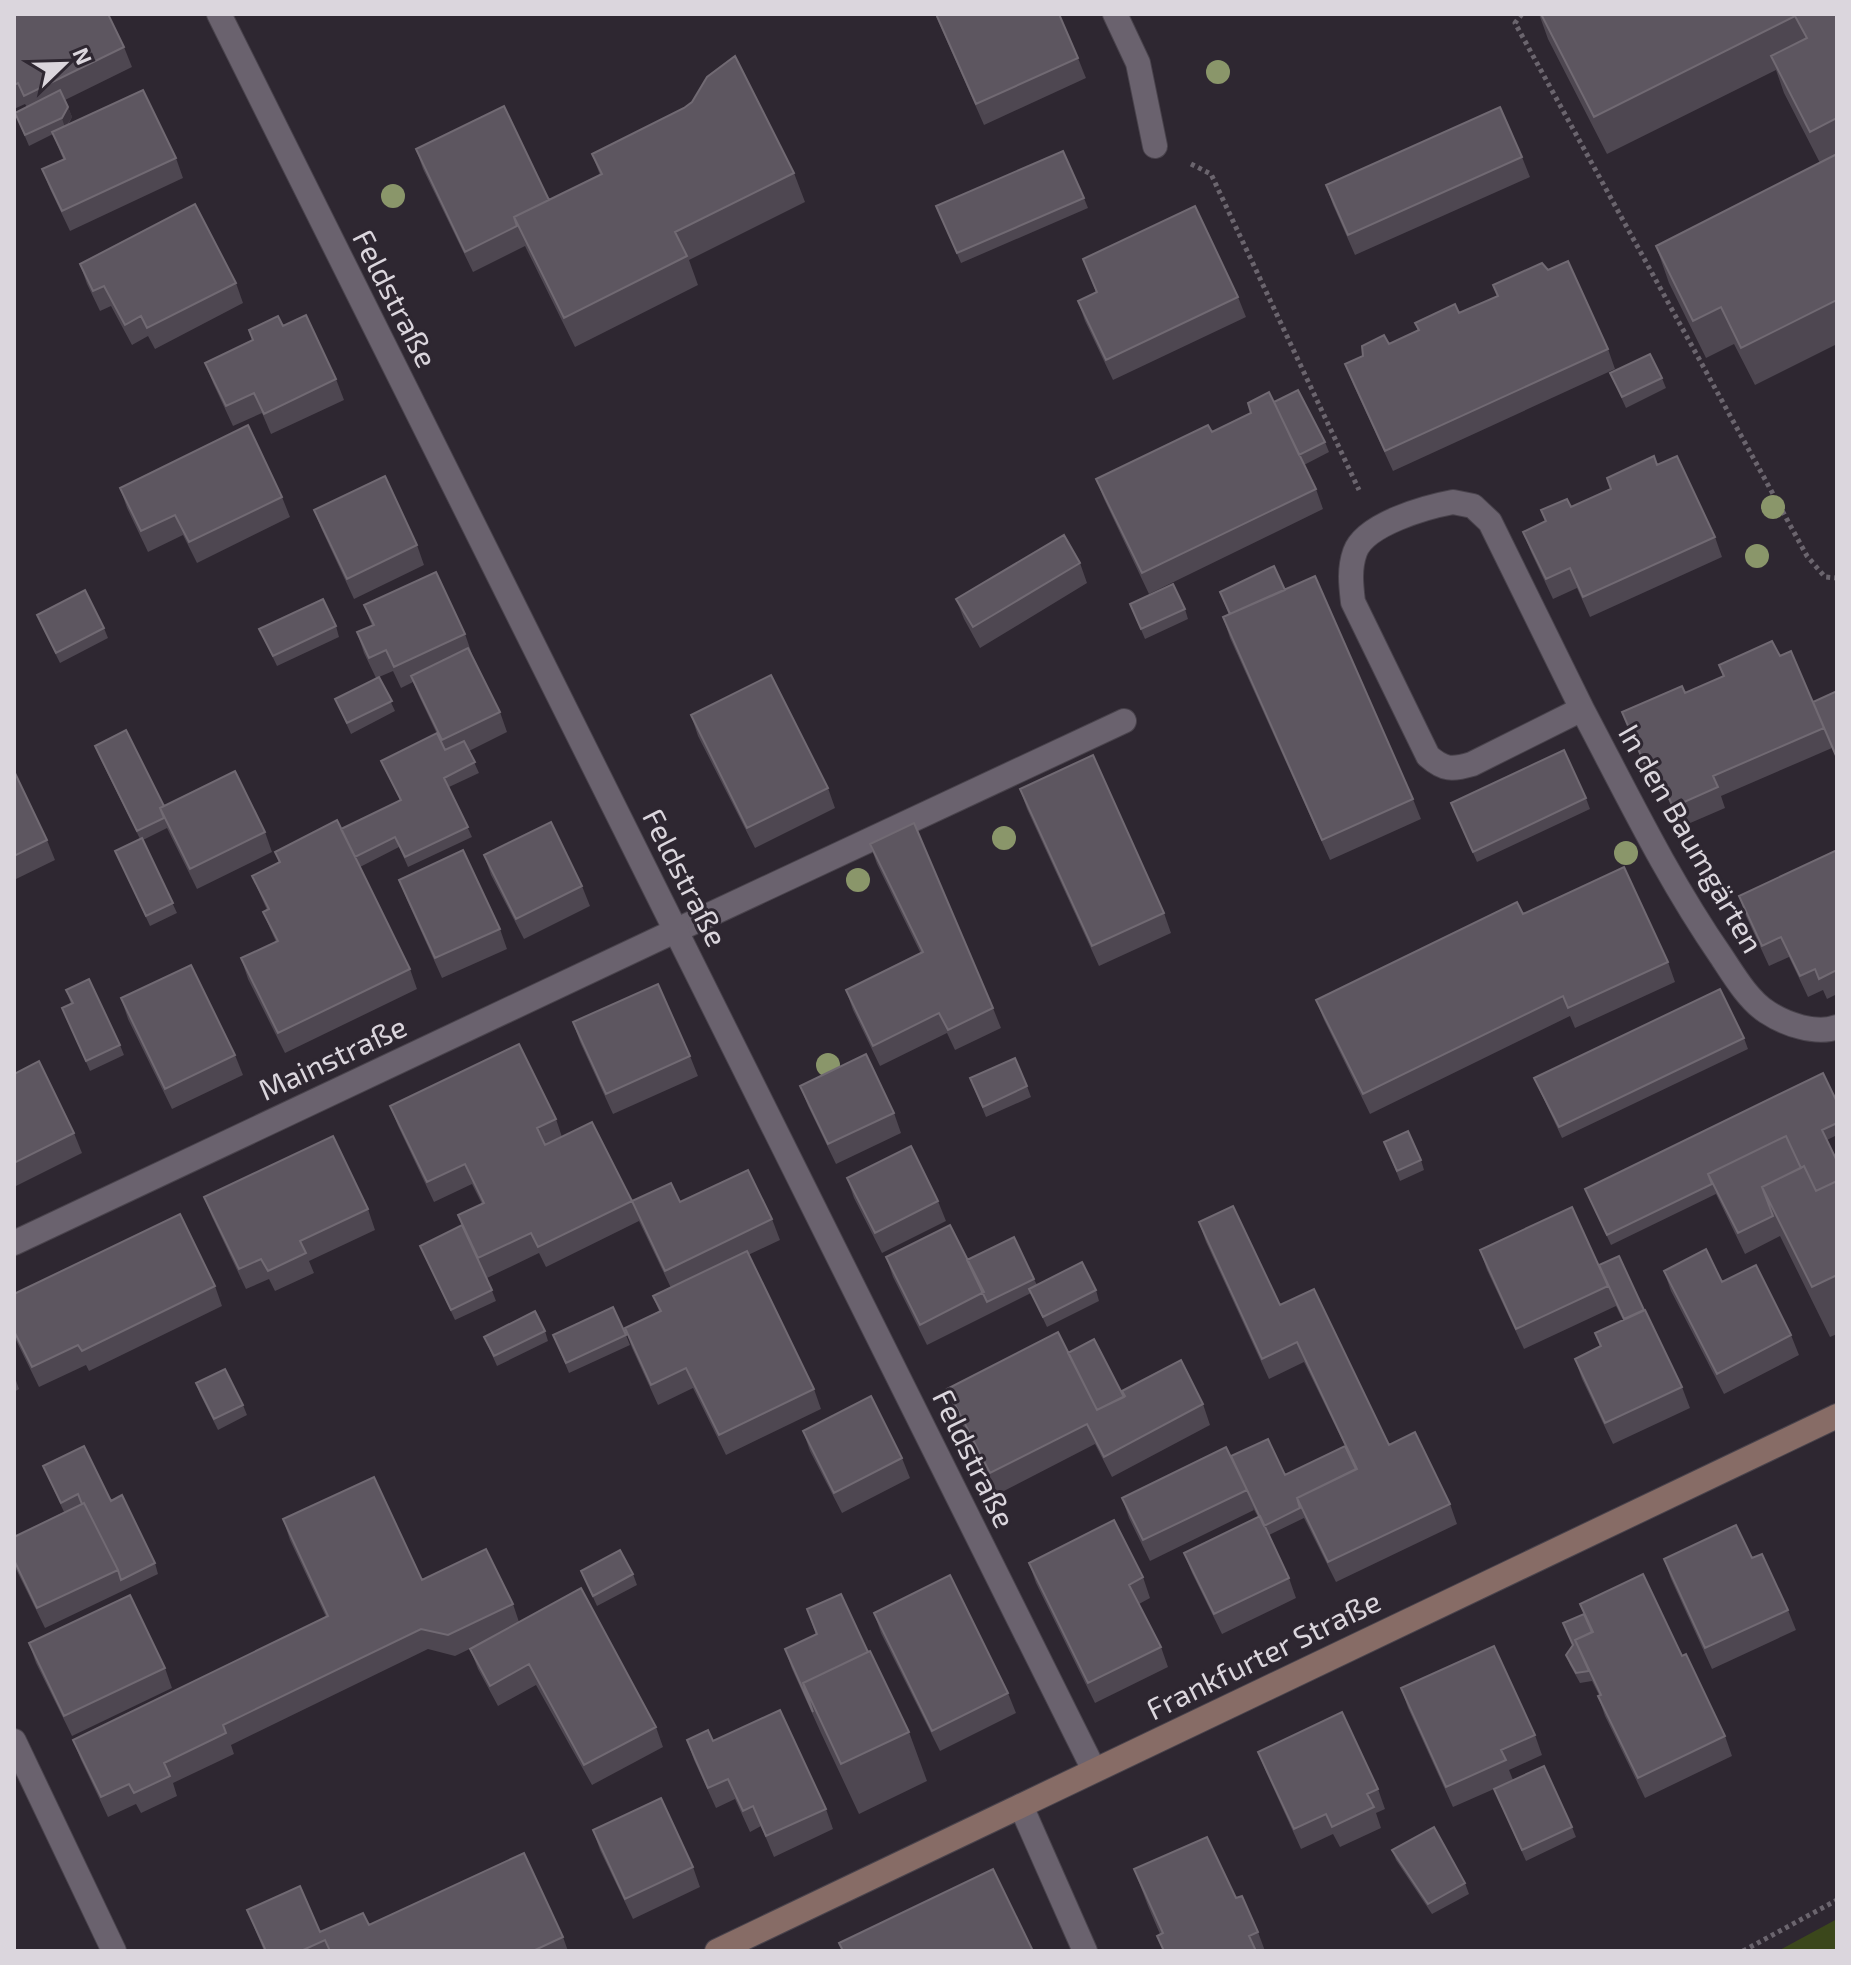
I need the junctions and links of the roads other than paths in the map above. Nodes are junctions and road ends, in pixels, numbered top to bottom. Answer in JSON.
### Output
{"nodes":[{"id":1,"x":219,"y":14,"type":"edge"},
{"id":2,"x":1115,"y":14,"type":"edge"},
{"id":3,"x":1155,"y":146,"type":"road end"},
{"id":4,"x":1582,"y":709,"type":"junction"},
{"id":5,"x":1124,"y":721,"type":"dead end"},
{"id":6,"x":677,"y":930,"type":"junction"},
{"id":7,"x":1837,"y":1027,"type":"edge"},
{"id":8,"x":14,"y":1243,"type":"edge"},
{"id":9,"x":1837,"y":1416,"type":"edge"},
{"id":10,"x":14,"y":1741,"type":"edge"},
{"id":11,"x":1094,"y":1770,"type":"junction"},
{"id":12,"x":1021,"y":1806,"type":"junction"},
{"id":13,"x":114,"y":1951,"type":"edge"},
{"id":14,"x":717,"y":1951,"type":"edge"},
{"id":15,"x":1085,"y":1951,"type":"edge"}],
"edges":[{"from":1,"to":6,"type":"street","name":"Feldstraße"},
{"from":2,"to":3,"type":"street"},
{"from":4,"to":4,"type":"street","name":"In den Baumgärten"},
{"from":4,"to":7,"type":"street","name":"In den Baumgärten"},
{"from":5,"to":6,"type":"street","name":"Mainstraße"},
{"from":6,"to":8,"type":"street","name":"Mainstraße"},
{"from":6,"to":11,"type":"street","name":"Feldstraße"},
{"from":9,"to":11,"type":"main road","name":"Frankfurter Straße"},
{"from":10,"to":13,"type":"street"},
{"from":11,"to":12,"type":"main road","name":"Frankfurter Straße"},
{"from":12,"to":14,"type":"main road","name":"Frankfurter Straße"},
{"from":12,"to":15,"type":"street"}]}
